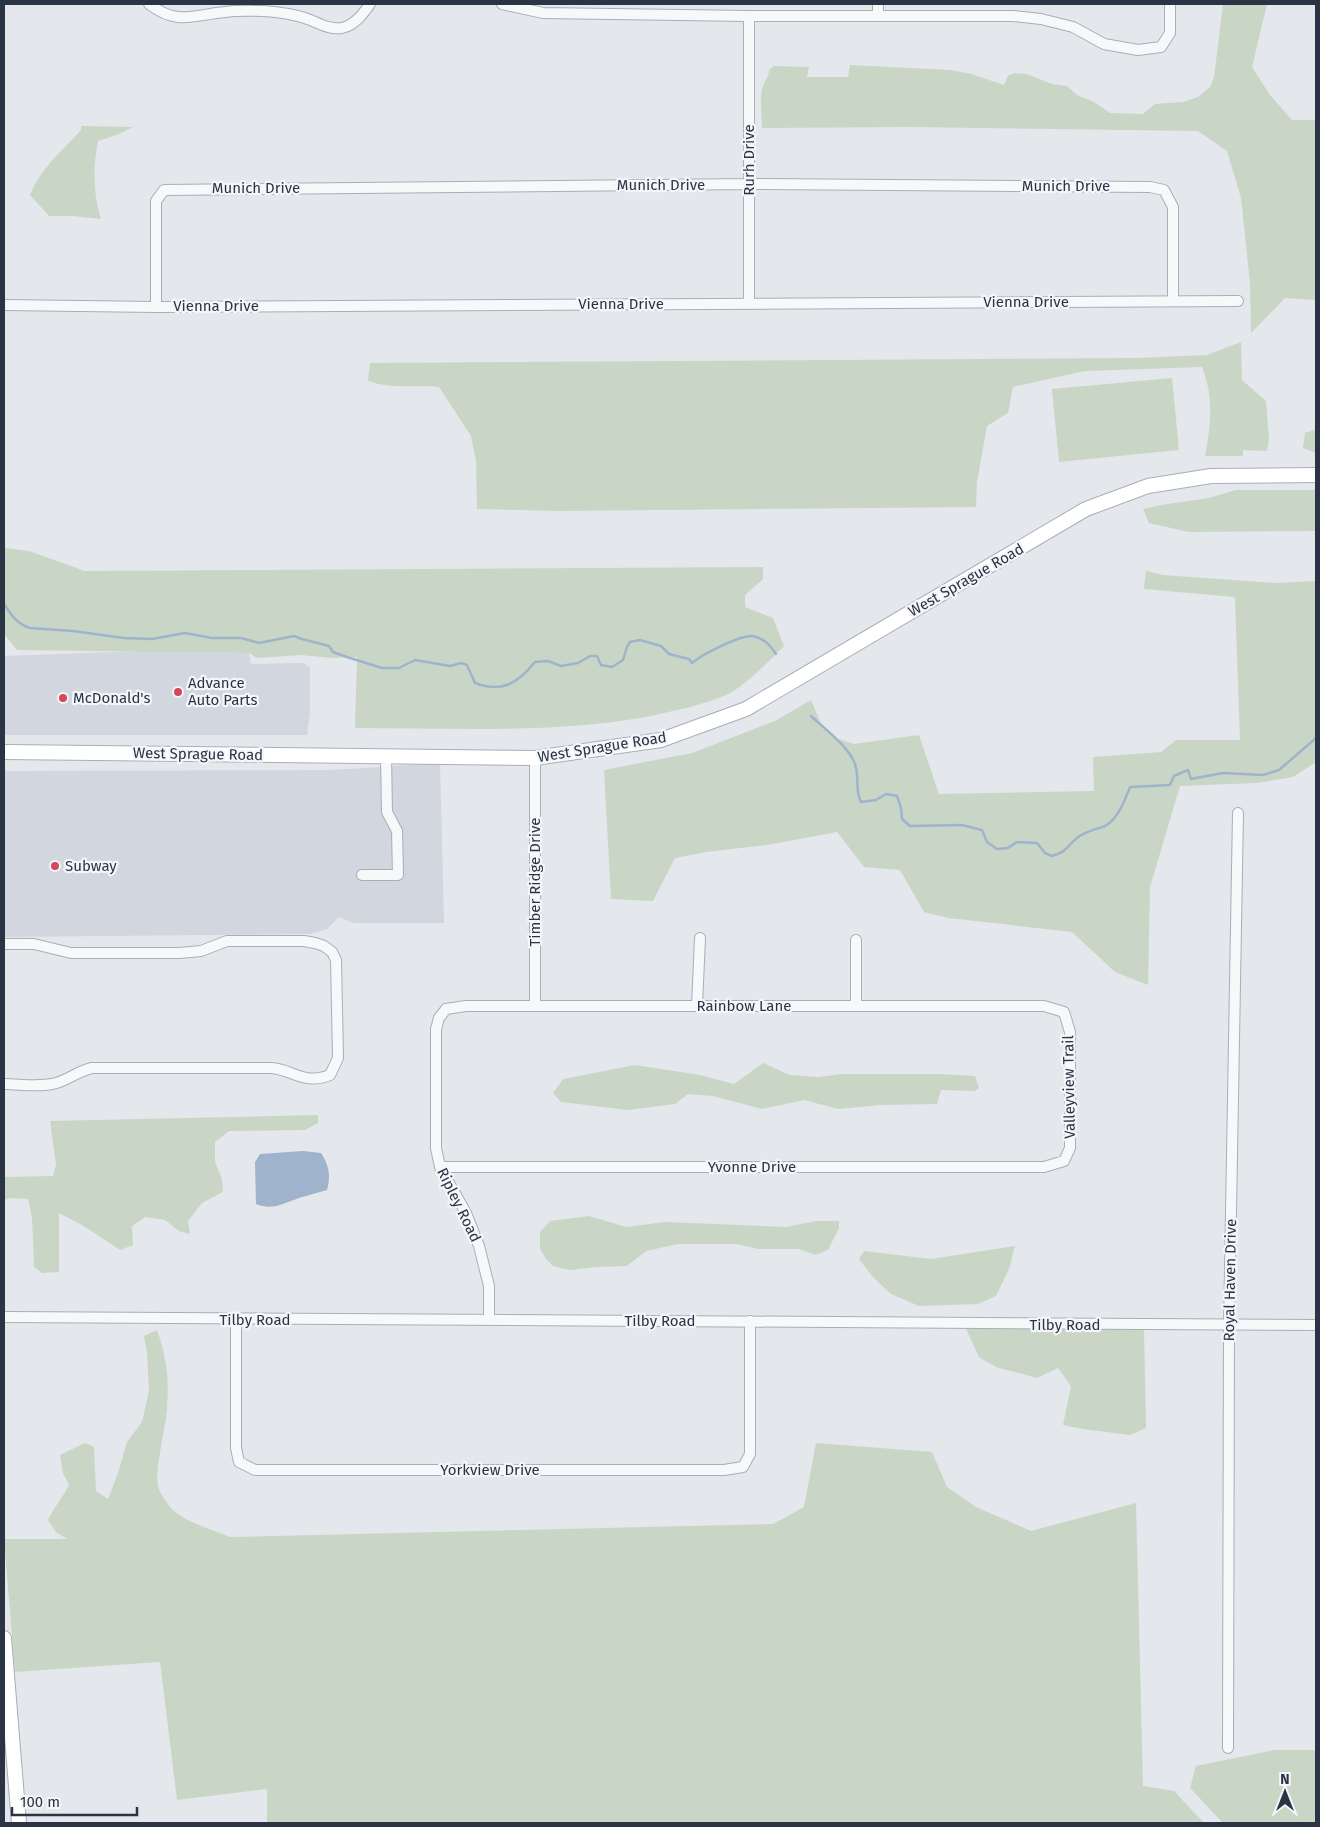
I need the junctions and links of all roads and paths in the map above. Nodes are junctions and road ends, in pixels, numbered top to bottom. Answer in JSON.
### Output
{"nodes":[{"id":1,"x":149,"y":4,"type":"edge"},
{"id":2,"x":370,"y":4,"type":"edge"},
{"id":3,"x":502,"y":4,"type":"edge"},
{"id":4,"x":878,"y":4,"type":"edge"},
{"id":5,"x":1170,"y":4,"type":"edge"},
{"id":6,"x":749,"y":16,"type":"junction"},
{"id":7,"x":878,"y":16,"type":"junction"},
{"id":8,"x":749,"y":184,"type":"junction"},
{"id":9,"x":1238,"y":300,"type":"dead end"},
{"id":10,"x":1173,"y":301,"type":"junction"},
{"id":11,"x":749,"y":304,"type":"junction"},
{"id":12,"x":4,"y":305,"type":"edge"},
{"id":13,"x":156,"y":307,"type":"junction"},
{"id":14,"x":1316,"y":475,"type":"edge"},
{"id":15,"x":4,"y":752,"type":"edge"},
{"id":16,"x":386,"y":756,"type":"junction"},
{"id":17,"x":536,"y":758,"type":"junction"},
{"id":18,"x":1238,"y":813,"type":"dead end"},
{"id":19,"x":362,"y":875,"type":"dead end"},
{"id":20,"x":700,"y":938,"type":"dead end"},
{"id":21,"x":856,"y":940,"type":"dead end"},
{"id":22,"x":4,"y":944,"type":"edge"},
{"id":23,"x":535,"y":1006,"type":"junction"},
{"id":24,"x":697,"y":1006,"type":"junction"},
{"id":25,"x":856,"y":1006,"type":"junction"},
{"id":26,"x":1064,"y":1012,"type":"joint"},
{"id":27,"x":436,"y":1029,"type":"joint"},
{"id":28,"x":4,"y":1084,"type":"edge"},
{"id":29,"x":1064,"y":1160,"type":"joint"},
{"id":30,"x":440,"y":1167,"type":"junction"},
{"id":31,"x":4,"y":1317,"type":"edge"},
{"id":32,"x":236,"y":1320,"type":"junction"},
{"id":33,"x":489,"y":1320,"type":"junction"},
{"id":34,"x":750,"y":1321,"type":"junction"},
{"id":35,"x":1229,"y":1325,"type":"junction"},
{"id":36,"x":1316,"y":1325,"type":"edge"},
{"id":37,"x":4,"y":1638,"type":"edge"},
{"id":38,"x":1228,"y":1748,"type":"dead end"},
{"id":39,"x":19,"y":1823,"type":"edge"}],
"edges":[{"from":1,"to":2,"type":"street"},
{"from":3,"to":6,"type":"street"},
{"from":4,"to":7,"type":"street"},
{"from":5,"to":7,"type":"street"},
{"from":6,"to":7,"type":"street"},
{"from":6,"to":8,"type":"street","name":"Rurh Drive"},
{"from":8,"to":10,"type":"street","name":"Munich Drive"},
{"from":8,"to":11,"type":"street","name":"Rurh Drive"},
{"from":8,"to":13,"type":"street","name":"Munich Drive"},
{"from":9,"to":10,"type":"street","name":"Vienna Drive"},
{"from":10,"to":11,"type":"street","name":"Vienna Drive"},
{"from":11,"to":13,"type":"street","name":"Vienna Drive"},
{"from":12,"to":13,"type":"street","name":"Vienna Drive"},
{"from":14,"to":17,"type":"street","name":"West Sprague Road"},
{"from":15,"to":16,"type":"street","name":"West Sprague Road"},
{"from":16,"to":17,"type":"street","name":"West Sprague Road"},
{"from":16,"to":19,"type":"street"},
{"from":17,"to":23,"type":"street","name":"Timber Ridge Drive"},
{"from":18,"to":35,"type":"street","name":"Royal Haven Drive"},
{"from":20,"to":24,"type":"street"},
{"from":21,"to":25,"type":"street"},
{"from":22,"to":28,"type":"street"},
{"from":23,"to":24,"type":"street","name":"Rainbow Lane"},
{"from":23,"to":27,"type":"street","name":"Rainbow Lane"},
{"from":24,"to":25,"type":"street","name":"Rainbow Lane"},
{"from":25,"to":26,"type":"street","name":"Rainbow Lane"},
{"from":26,"to":29,"type":"street","name":"Valleyview Trail"},
{"from":27,"to":30,"type":"street","name":"Ripley Road"},
{"from":29,"to":30,"type":"street","name":"Yvonne Drive"},
{"from":30,"to":33,"type":"street","name":"Ripley Road"},
{"from":31,"to":32,"type":"street","name":"Tilby Road"},
{"from":32,"to":33,"type":"street","name":"Tilby Road"},
{"from":32,"to":34,"type":"street","name":"Yorkview Drive"},
{"from":33,"to":34,"type":"street","name":"Tilby Road"},
{"from":34,"to":35,"type":"street","name":"Tilby Road"},
{"from":35,"to":36,"type":"street","name":"Tilby Road"},
{"from":35,"to":38,"type":"street","name":"Royal Haven Drive"},
{"from":37,"to":39,"type":"street"}]}
